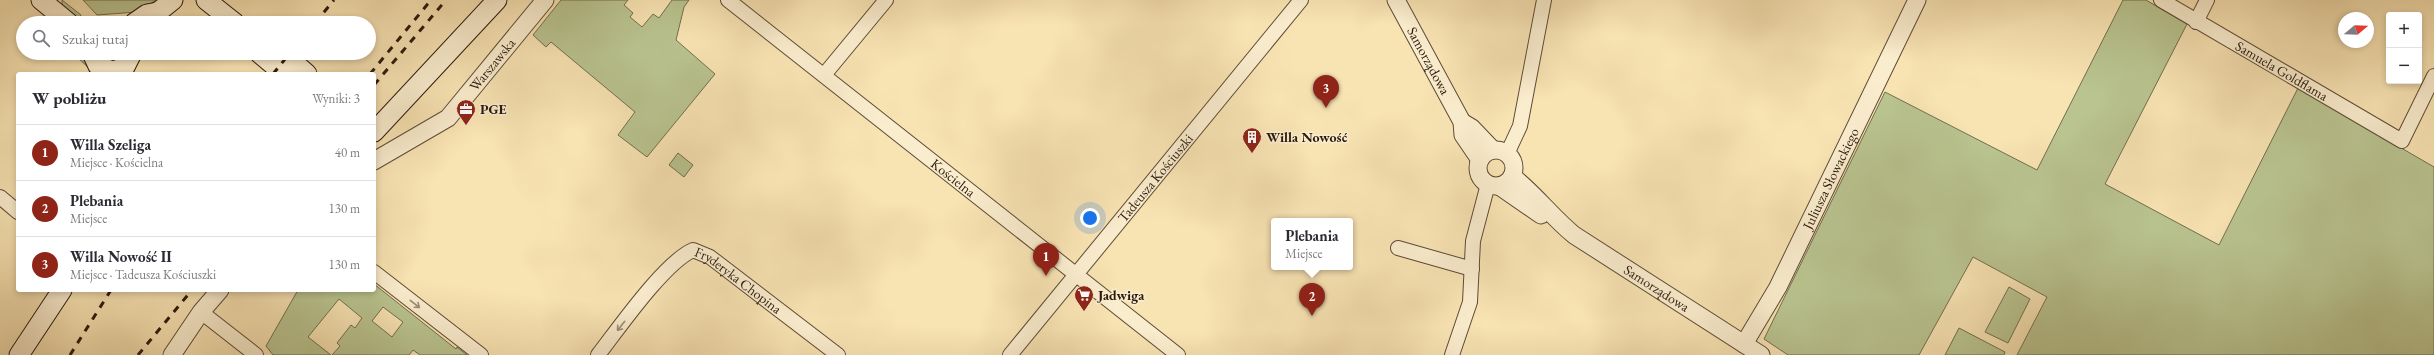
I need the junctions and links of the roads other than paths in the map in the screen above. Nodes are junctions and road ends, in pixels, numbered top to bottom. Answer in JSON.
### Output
{"nodes":[{"id":1,"x":29,"y":0,"type":"edge"},
{"id":2,"x":42,"y":0,"type":"edge"},
{"id":3,"x":173,"y":0,"type":"edge"},
{"id":4,"x":206,"y":0,"type":"edge"},
{"id":5,"x":497,"y":0,"type":"edge"},
{"id":6,"x":545,"y":0,"type":"edge"},
{"id":7,"x":728,"y":0,"type":"edge"},
{"id":8,"x":886,"y":0,"type":"edge"},
{"id":9,"x":1301,"y":0,"type":"edge"},
{"id":10,"x":1396,"y":0,"type":"edge"},
{"id":11,"x":1544,"y":0,"type":"edge"},
{"id":12,"x":1917,"y":0,"type":"edge"},
{"id":13,"x":2161,"y":0,"type":"edge"},
{"id":14,"x":2207,"y":0,"type":"edge"},
{"id":15,"x":46,"y":16,"type":"edge"},
{"id":16,"x":61,"y":16,"type":"edge"},
{"id":17,"x":157,"y":16,"type":"edge"},
{"id":18,"x":226,"y":16,"type":"edge"},
{"id":19,"x":2196,"y":22,"type":"junction"},
{"id":20,"x":95,"y":60,"type":"edge"},
{"id":21,"x":267,"y":60,"type":"edge"},
{"id":22,"x":291,"y":60,"type":"edge"},
{"id":23,"x":123,"y":67,"type":"edge"},
{"id":24,"x":282,"y":72,"type":"edge"},
{"id":25,"x":305,"y":72,"type":"edge"},
{"id":26,"x":824,"y":75,"type":"junction"},
{"id":27,"x":2434,"y":76,"type":"edge"},
{"id":28,"x":378,"y":125,"type":"edge"},
{"id":29,"x":1493,"y":155,"type":"junction"},
{"id":30,"x":376,"y":160,"type":"edge"},
{"id":31,"x":1500,"y":182,"type":"junction"},
{"id":32,"x":0,"y":197,"type":"edge"},
{"id":33,"x":16,"y":210,"type":"edge"},
{"id":34,"x":1398,"y":248,"type":"dead end"},
{"id":35,"x":1472,"y":269,"type":"junction"},
{"id":36,"x":376,"y":274,"type":"edge"},
{"id":37,"x":1076,"y":275,"type":"junction"},
{"id":38,"x":61,"y":292,"type":"edge"},
{"id":39,"x":218,"y":292,"type":"edge"},
{"id":40,"x":201,"y":312,"type":"junction"},
{"id":41,"x":1742,"y":350,"type":"edge"},
{"id":42,"x":19,"y":355,"type":"edge"},
{"id":43,"x":172,"y":355,"type":"edge"},
{"id":44,"x":256,"y":355,"type":"edge"},
{"id":45,"x":481,"y":355,"type":"edge"},
{"id":46,"x":598,"y":355,"type":"edge"},
{"id":47,"x":838,"y":355,"type":"edge"},
{"id":48,"x":1010,"y":355,"type":"edge"},
{"id":49,"x":1178,"y":355,"type":"edge"},
{"id":50,"x":1452,"y":355,"type":"edge"},
{"id":51,"x":1761,"y":355,"type":"edge"}],
"edges":[{"from":1,"to":15,"type":"main road"},
{"from":2,"to":16,"type":"main road"},
{"from":3,"to":17,"type":"main road"},
{"from":4,"to":18,"type":"main road"},
{"from":5,"to":28,"type":"main road"},
{"from":6,"to":30,"type":"street","name":"Warszawska"},
{"from":7,"to":26,"type":"street","name":"Kościelna"},
{"from":8,"to":26,"type":"street"},
{"from":9,"to":37,"type":"street","name":"Tadeusza Kościuszki"},
{"from":10,"to":29,"type":"street","name":"Samorządowa"},
{"from":11,"to":29,"type":"street"},
{"from":12,"to":41,"type":"street","name":"Juliusza Słowackiego"},
{"from":13,"to":19,"type":"street","name":"Samuela Goldflama"},
{"from":14,"to":19,"type":"street"},
{"from":19,"to":27,"type":"street","name":"Samuela Goldflama"},
{"from":20,"to":23,"type":"main road"},
{"from":21,"to":24,"type":"main road"},
{"from":22,"to":25,"type":"main road"},
{"from":26,"to":37,"type":"street","name":"Kościelna"},
{"from":29,"to":31,"type":"street"},
{"from":29,"to":31,"type":"street"},
{"from":31,"to":35,"type":"street"},
{"from":31,"to":41,"type":"street","name":"Samorządowa"},
{"from":32,"to":33,"type":"street"},
{"from":34,"to":35,"type":"street"},
{"from":35,"to":50,"type":"street"},
{"from":36,"to":45,"type":"street","one_way":true},
{"from":37,"to":48,"type":"street","name":"Tadeusza Kościuszki"},
{"from":37,"to":49,"type":"street","name":"Kościelna"},
{"from":38,"to":42,"type":"main road"},
{"from":39,"to":40,"type":"street"},
{"from":40,"to":43,"type":"street"},
{"from":40,"to":44,"type":"street"},
{"from":41,"to":51,"type":"street","name":"Samorządowa"},
{"from":47,"to":46,"type":"street","name":"Fryderyka Chopina","one_way":true}]}
